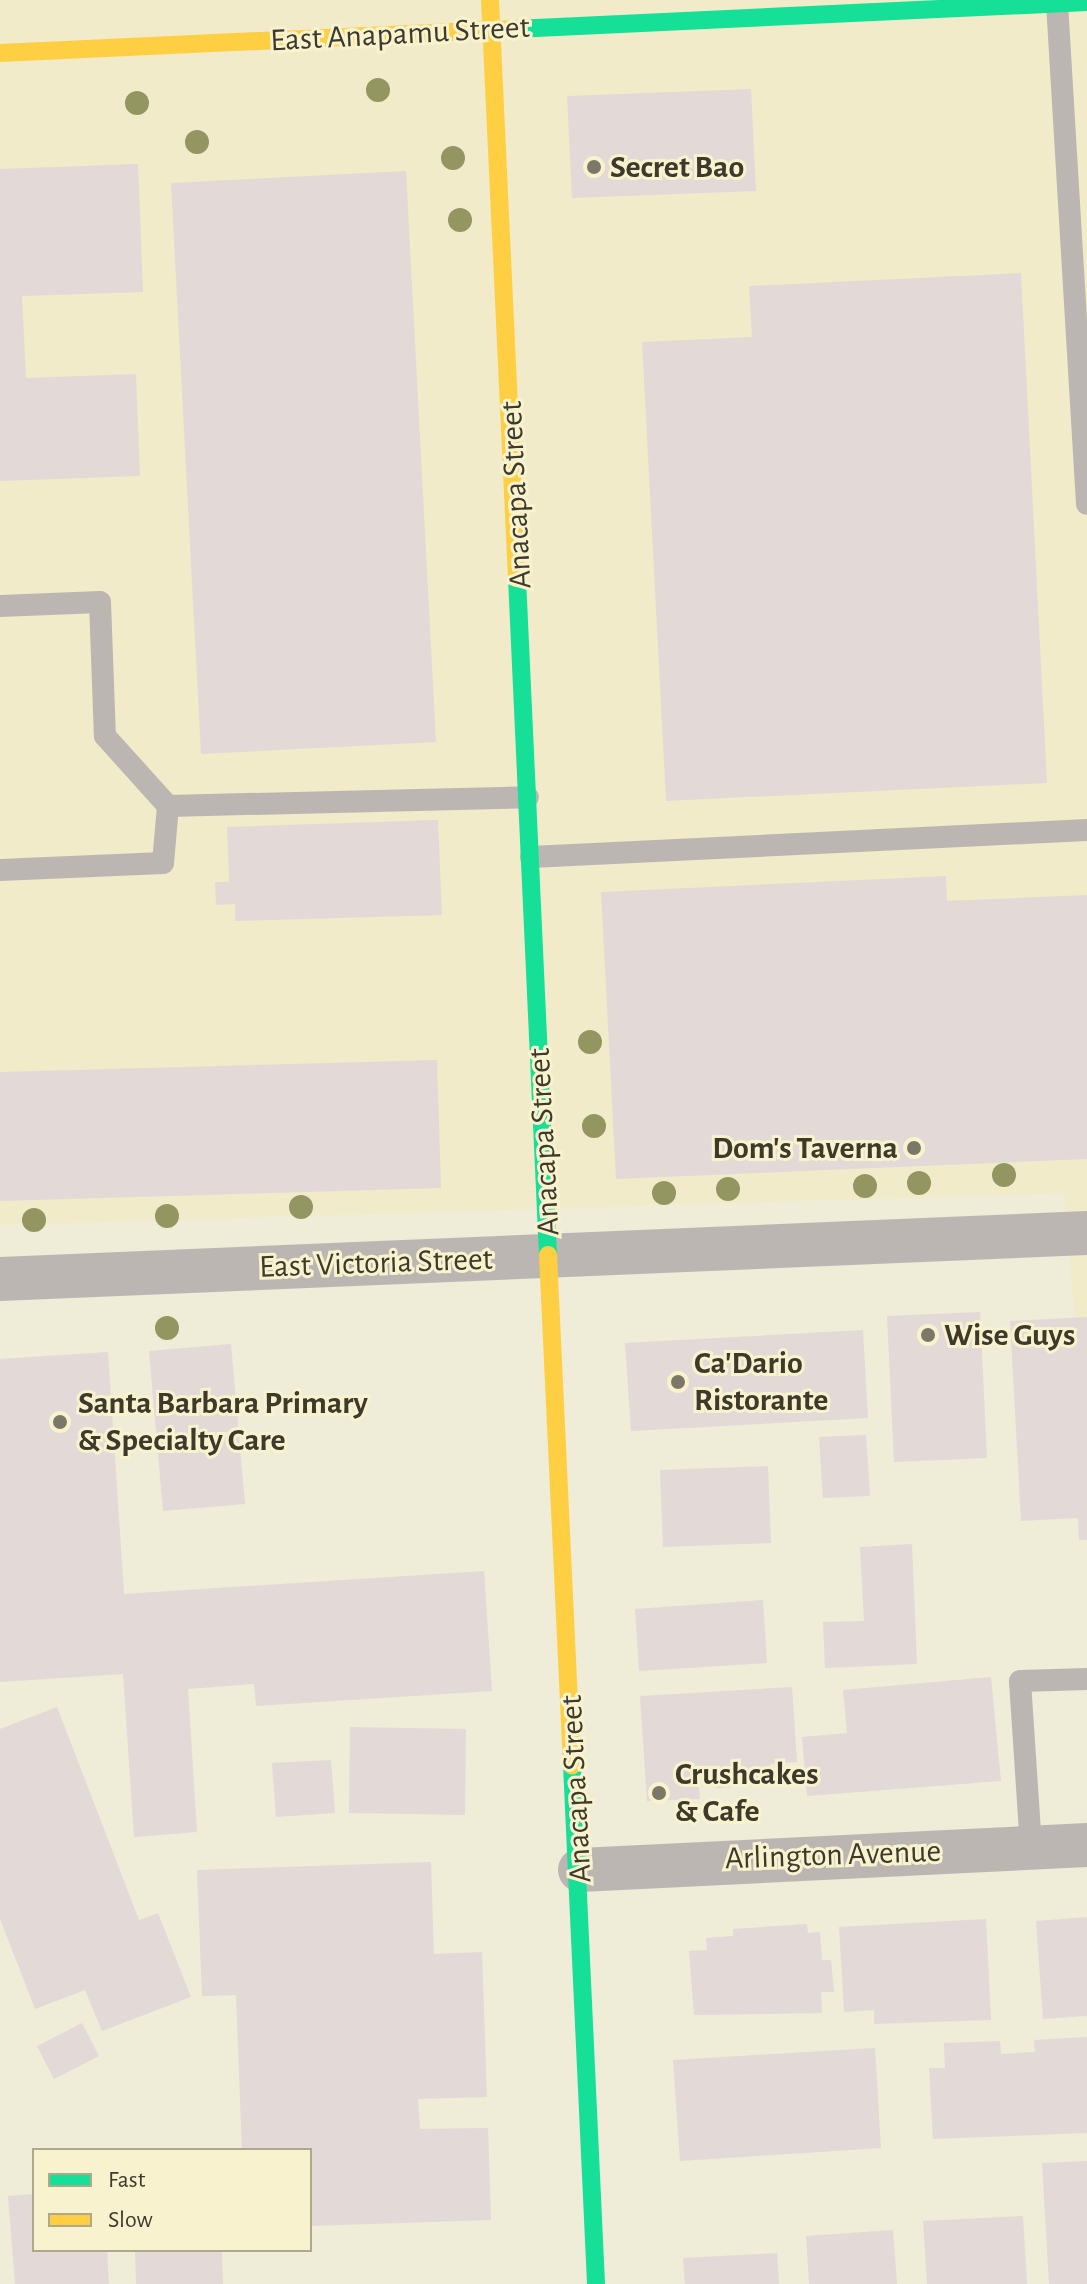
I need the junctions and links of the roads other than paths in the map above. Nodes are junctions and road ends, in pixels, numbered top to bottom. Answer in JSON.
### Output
{"nodes":[{"id":1,"x":490,"y":0,"type":"edge"},
{"id":2,"x":1087,"y":2,"type":"edge"},
{"id":3,"x":1057,"y":3,"type":"junction"},
{"id":4,"x":492,"y":30,"type":"junction"},
{"id":5,"x":0,"y":53,"type":"edge"},
{"id":6,"x":1087,"y":504,"type":"edge"},
{"id":7,"x":0,"y":606,"type":"edge"},
{"id":8,"x":528,"y":797,"type":"junction"},
{"id":9,"x":168,"y":806,"type":"junction"},
{"id":10,"x":1087,"y":830,"type":"edge"},
{"id":11,"x":531,"y":857,"type":"junction"},
{"id":12,"x":0,"y":870,"type":"edge"},
{"id":13,"x":1087,"y":1233,"type":"edge"},
{"id":14,"x":549,"y":1259,"type":"junction"},
{"id":15,"x":0,"y":1279,"type":"edge"},
{"id":16,"x":1087,"y":1679,"type":"edge"},
{"id":17,"x":1087,"y":1845,"type":"edge"},
{"id":18,"x":1031,"y":1847,"type":"junction"},
{"id":19,"x":580,"y":1870,"type":"junction"},
{"id":20,"x":596,"y":2284,"type":"edge"}],
"edges":[{"from":1,"to":4,"type":"street","name":"Anacapa Street"},
{"from":2,"to":3,"type":"street","name":"East Anapamu Street"},
{"from":3,"to":4,"type":"street","name":"East Anapamu Street"},
{"from":3,"to":6,"type":"lane"},
{"from":4,"to":5,"type":"street","name":"East Anapamu Street"},
{"from":4,"to":8,"type":"street","name":"Anacapa Street"},
{"from":7,"to":9,"type":"lane"},
{"from":8,"to":9,"type":"lane"},
{"from":8,"to":11,"type":"street","name":"Anacapa Street"},
{"from":9,"to":12,"type":"lane"},
{"from":10,"to":11,"type":"lane"},
{"from":11,"to":14,"type":"street","name":"Anacapa Street"},
{"from":13,"to":14,"type":"street","name":"East Victoria Street"},
{"from":14,"to":15,"type":"street","name":"East Victoria Street"},
{"from":14,"to":19,"type":"street","name":"Anacapa Street"},
{"from":16,"to":18,"type":"lane"},
{"from":17,"to":18,"type":"street","name":"Arlington Avenue"},
{"from":18,"to":19,"type":"street","name":"Arlington Avenue"},
{"from":19,"to":20,"type":"street","name":"Anacapa Street"}]}
